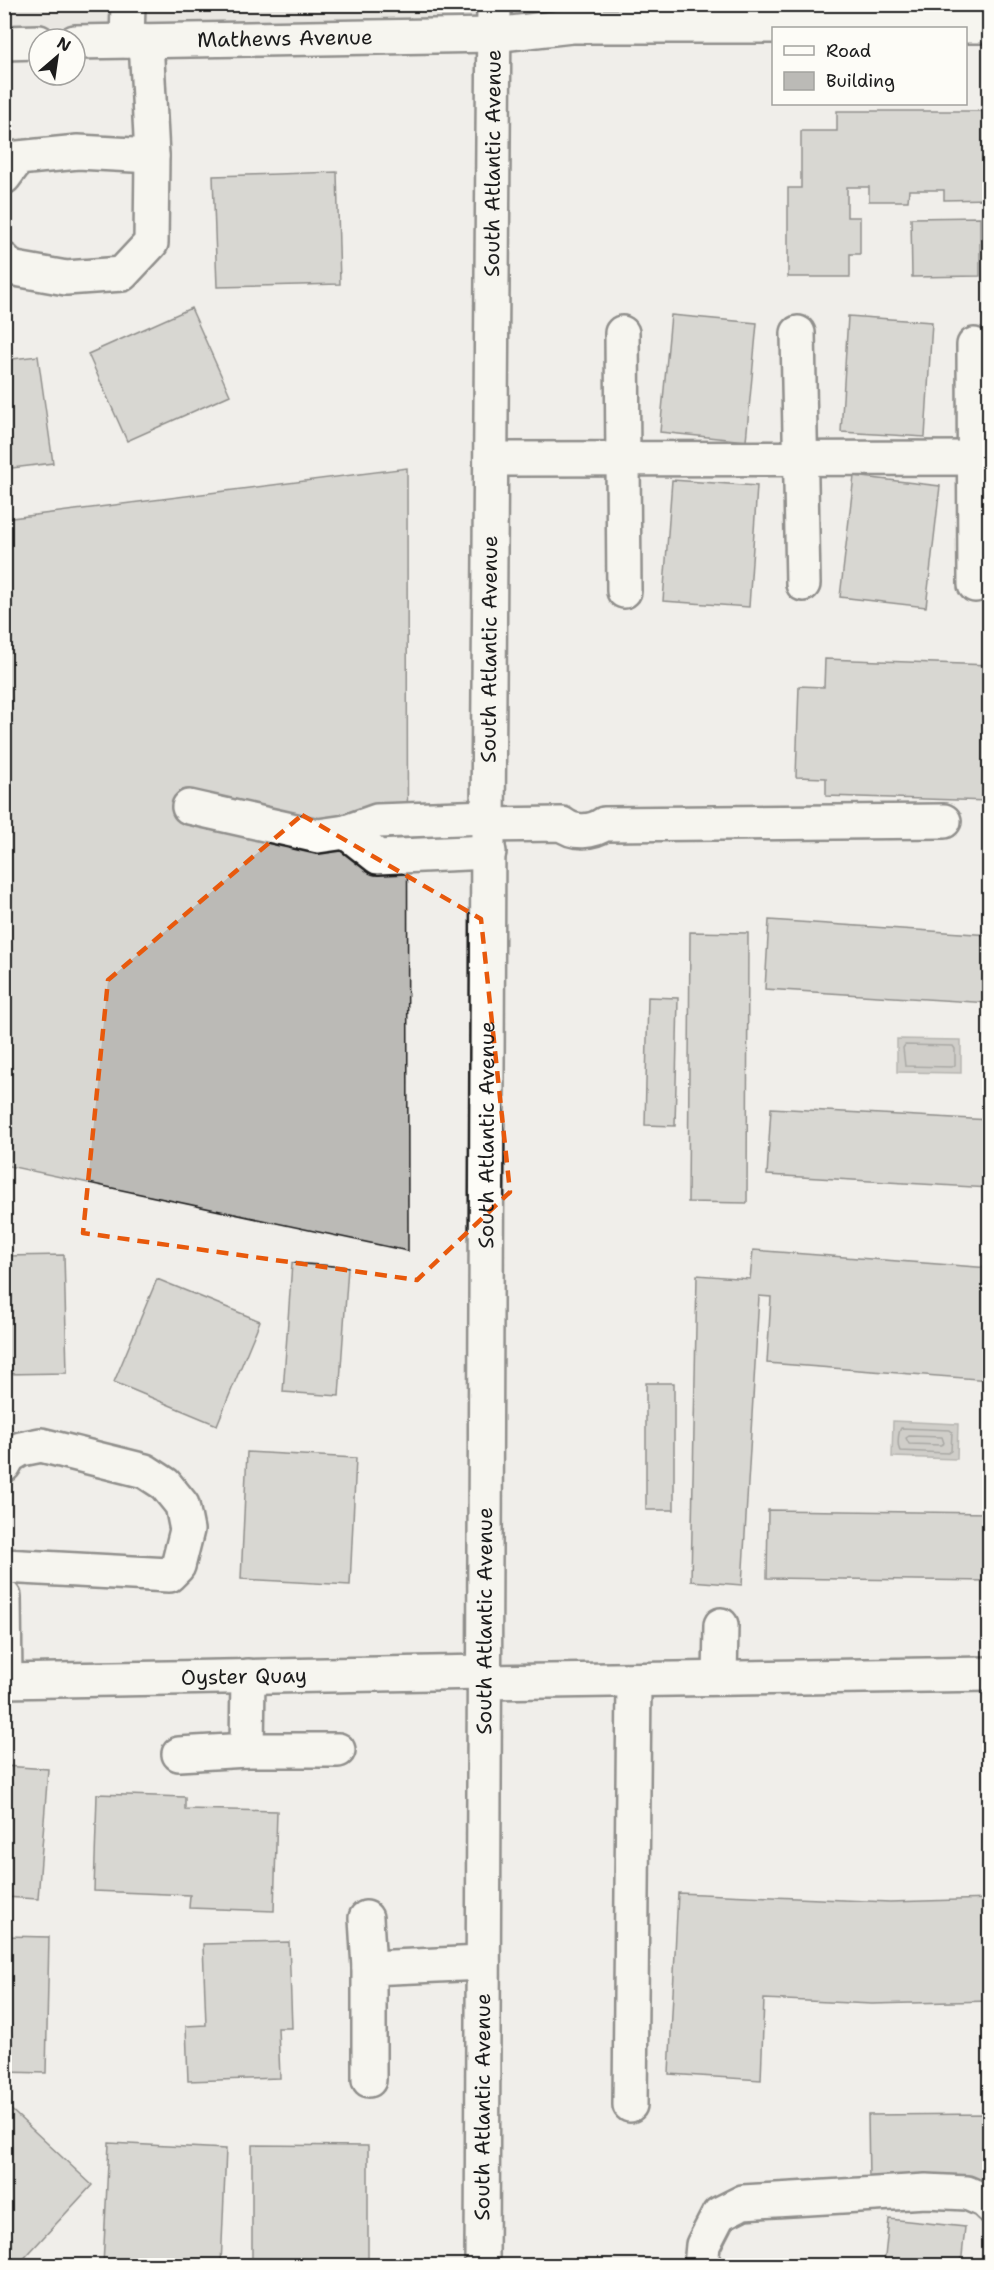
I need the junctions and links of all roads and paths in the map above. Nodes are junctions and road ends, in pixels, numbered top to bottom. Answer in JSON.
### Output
{"nodes":[{"id":1,"x":128,"y":4,"type":"edge"},
{"id":2,"x":494,"y":20,"type":"edge"},
{"id":3,"x":990,"y":26,"type":"edge"},
{"id":4,"x":136,"y":41,"type":"junction"},
{"id":5,"x":27,"y":42,"type":"edge"},
{"id":6,"x":87,"y":42,"type":"edge"},
{"id":7,"x":4,"y":43,"type":"edge"},
{"id":8,"x":152,"y":156,"type":"junction"},
{"id":9,"x":4,"y":177,"type":"edge"},
{"id":10,"x":4,"y":260,"type":"edge"},
{"id":11,"x":622,"y":333,"type":"dead end"},
{"id":12,"x":798,"y":333,"type":"dead end"},
{"id":13,"x":974,"y":345,"type":"dead end"},
{"id":14,"x":623,"y":458,"type":"junction"},
{"id":15,"x":801,"y":458,"type":"junction"},
{"id":16,"x":982,"y":458,"type":"edge"},
{"id":17,"x":491,"y":459,"type":"junction"},
{"id":18,"x":803,"y":584,"type":"dead end"},
{"id":19,"x":975,"y":585,"type":"dead end"},
{"id":20,"x":624,"y":591,"type":"dead end"},
{"id":21,"x":189,"y":807,"type":"dead end"},
{"id":22,"x":944,"y":821,"type":"dead end"},
{"id":23,"x":488,"y":831,"type":"junction"},
{"id":24,"x":4,"y":1465,"type":"edge"},
{"id":25,"x":4,"y":1566,"type":"edge"},
{"id":26,"x":4,"y":1597,"type":"edge"},
{"id":27,"x":721,"y":1625,"type":"dead end"},
{"id":28,"x":990,"y":1674,"type":"edge"},
{"id":29,"x":248,"y":1676,"type":"junction"},
{"id":30,"x":484,"y":1677,"type":"junction"},
{"id":31,"x":720,"y":1678,"type":"junction"},
{"id":32,"x":634,"y":1680,"type":"junction"},
{"id":33,"x":5,"y":1681,"type":"edge"},
{"id":34,"x":247,"y":1750,"type":"junction"},
{"id":35,"x":338,"y":1750,"type":"dead end"},
{"id":36,"x":179,"y":1754,"type":"dead end"},
{"id":37,"x":366,"y":1918,"type":"dead end"},
{"id":38,"x":483,"y":1963,"type":"junction"},
{"id":39,"x":369,"y":1968,"type":"junction"},
{"id":40,"x":369,"y":2080,"type":"dead end"},
{"id":41,"x":630,"y":2105,"type":"dead end"},
{"id":42,"x":990,"y":2206,"type":"edge"},
{"id":43,"x":482,"y":2265,"type":"edge"},
{"id":44,"x":701,"y":2265,"type":"edge"}],
"edges":[{"from":1,"to":4,"type":"street"},
{"from":2,"to":3,"type":"street","name":"Mathews Avenue"},
{"from":2,"to":4,"type":"street","name":"Mathews Avenue"},
{"from":2,"to":17,"type":"street","name":"South Atlantic Avenue"},
{"from":4,"to":6,"type":"street","name":"Mathews Avenue"},
{"from":4,"to":8,"type":"street"},
{"from":5,"to":7,"type":"street"},
{"from":8,"to":9,"type":"street"},
{"from":8,"to":10,"type":"street"},
{"from":11,"to":14,"type":"street"},
{"from":12,"to":15,"type":"street"},
{"from":13,"to":16,"type":"street"},
{"from":14,"to":15,"type":"street"},
{"from":14,"to":17,"type":"street"},
{"from":14,"to":20,"type":"street"},
{"from":15,"to":16,"type":"street"},
{"from":15,"to":18,"type":"street"},
{"from":16,"to":19,"type":"street"},
{"from":17,"to":23,"type":"street","name":"South Atlantic Avenue"},
{"from":21,"to":23,"type":"street"},
{"from":22,"to":23,"type":"street"},
{"from":23,"to":30,"type":"street","name":"South Atlantic Avenue"},
{"from":24,"to":25,"type":"street"},
{"from":26,"to":33,"type":"street"},
{"from":27,"to":31,"type":"street"},
{"from":28,"to":31,"type":"street","name":"Oyster Quay"},
{"from":29,"to":30,"type":"street","name":"Oyster Quay"},
{"from":29,"to":33,"type":"street","name":"Oyster Quay"},
{"from":29,"to":34,"type":"street"},
{"from":30,"to":32,"type":"street","name":"Oyster Quay"},
{"from":30,"to":38,"type":"street","name":"South Atlantic Avenue"},
{"from":31,"to":32,"type":"street","name":"Oyster Quay"},
{"from":32,"to":41,"type":"street"},
{"from":34,"to":35,"type":"street"},
{"from":34,"to":36,"type":"street"},
{"from":37,"to":39,"type":"street"},
{"from":38,"to":39,"type":"street"},
{"from":38,"to":43,"type":"street","name":"South Atlantic Avenue"},
{"from":39,"to":40,"type":"street"},
{"from":42,"to":44,"type":"street"}]}
